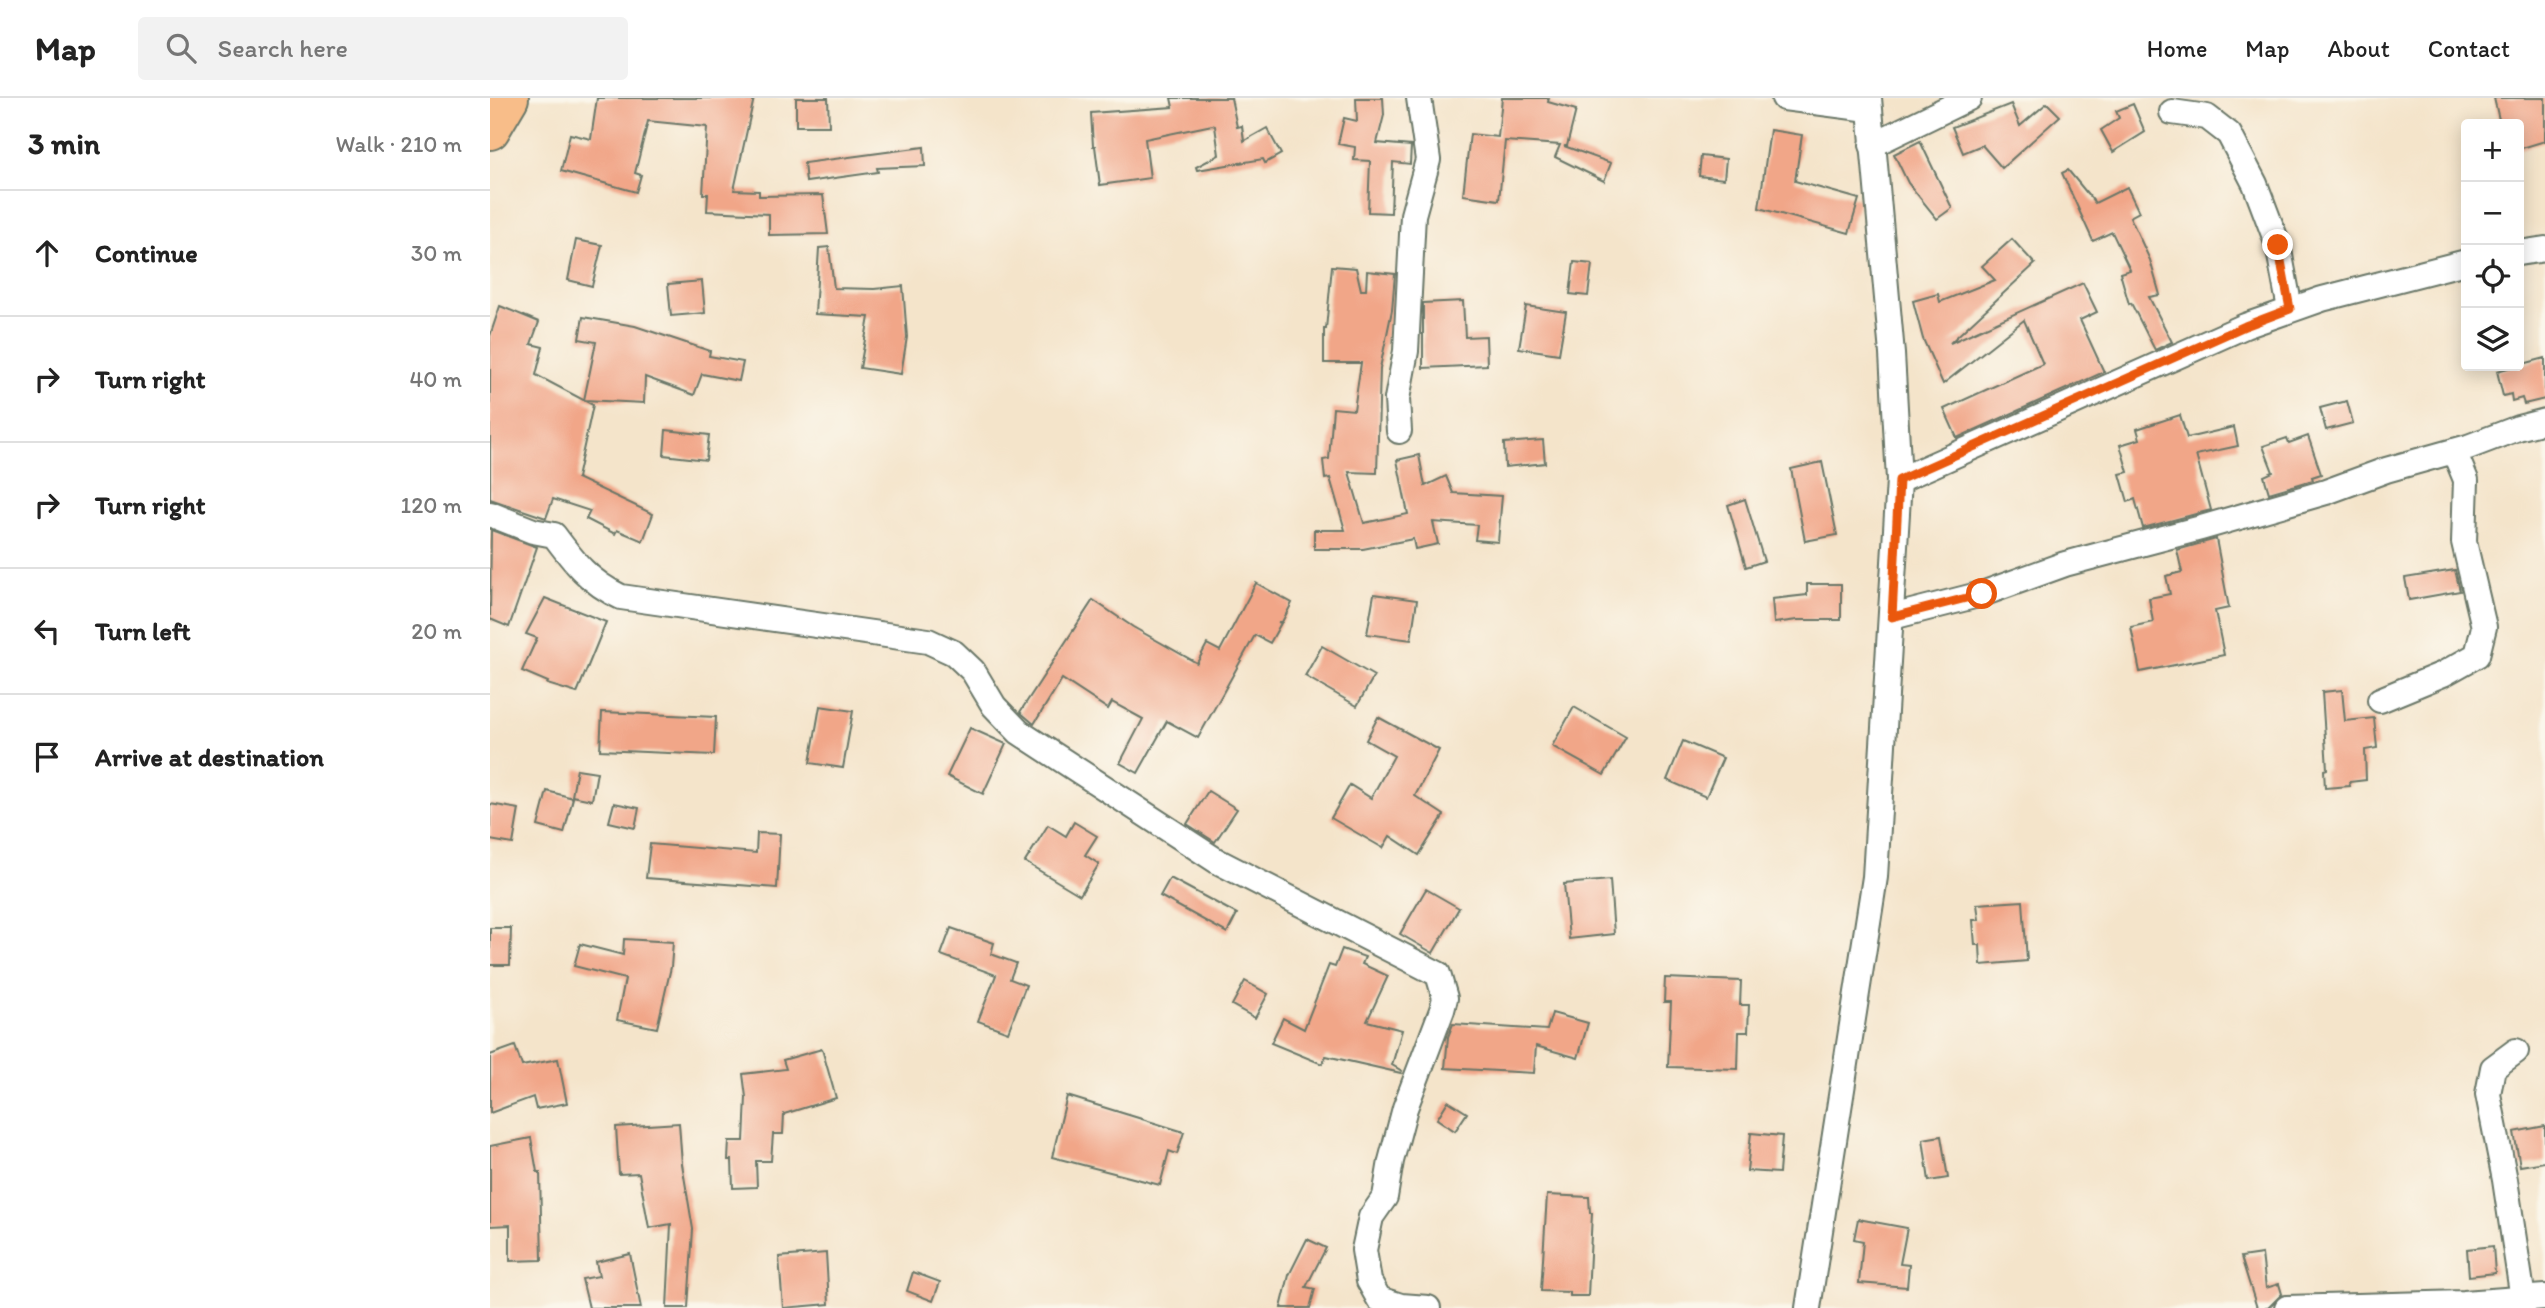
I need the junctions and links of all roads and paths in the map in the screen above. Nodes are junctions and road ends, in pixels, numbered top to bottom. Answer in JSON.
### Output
{"nodes":[{"id":1,"x":509,"y":98,"type":"edge"},
{"id":2,"x":1419,"y":98,"type":"edge"},
{"id":3,"x":1784,"y":98,"type":"edge"},
{"id":4,"x":1969,"y":98,"type":"edge"},
{"id":5,"x":1869,"y":104,"type":"edge"},
{"id":6,"x":2172,"y":112,"type":"dead end"},
{"id":7,"x":490,"y":130,"type":"edge"},
{"id":8,"x":1872,"y":145,"type":"junction"},
{"id":9,"x":2545,"y":249,"type":"edge"},
{"id":10,"x":2524,"y":252,"type":"edge"},
{"id":11,"x":2461,"y":263,"type":"edge"},
{"id":12,"x":2290,"y":309,"type":"junction"},
{"id":13,"x":2545,"y":421,"type":"edge"},
{"id":14,"x":1399,"y":432,"type":"dead end"},
{"id":15,"x":2454,"y":451,"type":"junction"},
{"id":16,"x":1899,"y":480,"type":"junction"},
{"id":17,"x":490,"y":514,"type":"edge"},
{"id":18,"x":1892,"y":617,"type":"junction"},
{"id":19,"x":2380,"y":700,"type":"dead end"},
{"id":20,"x":2515,"y":1051,"type":"dead end"},
{"id":21,"x":2534,"y":1298,"type":"edge"},
{"id":22,"x":1428,"y":1308,"type":"edge"},
{"id":23,"x":1808,"y":1308,"type":"edge"},
{"id":24,"x":2287,"y":1308,"type":"edge"}],
"edges":[{"from":1,"to":7,"type":"main road"},
{"from":2,"to":14,"type":"street"},
{"from":3,"to":5,"type":"street"},
{"from":4,"to":8,"type":"street"},
{"from":5,"to":8,"type":"street"},
{"from":6,"to":12,"type":"street"},
{"from":8,"to":16,"type":"street"},
{"from":9,"to":10,"type":"street"},
{"from":11,"to":12,"type":"street"},
{"from":12,"to":16,"type":"street"},
{"from":13,"to":15,"type":"street"},
{"from":15,"to":18,"type":"street"},
{"from":15,"to":19,"type":"street"},
{"from":16,"to":18,"type":"street"},
{"from":17,"to":22,"type":"street"},
{"from":18,"to":23,"type":"street"},
{"from":20,"to":21,"type":"street"},
{"from":21,"to":24,"type":"street"}]}
